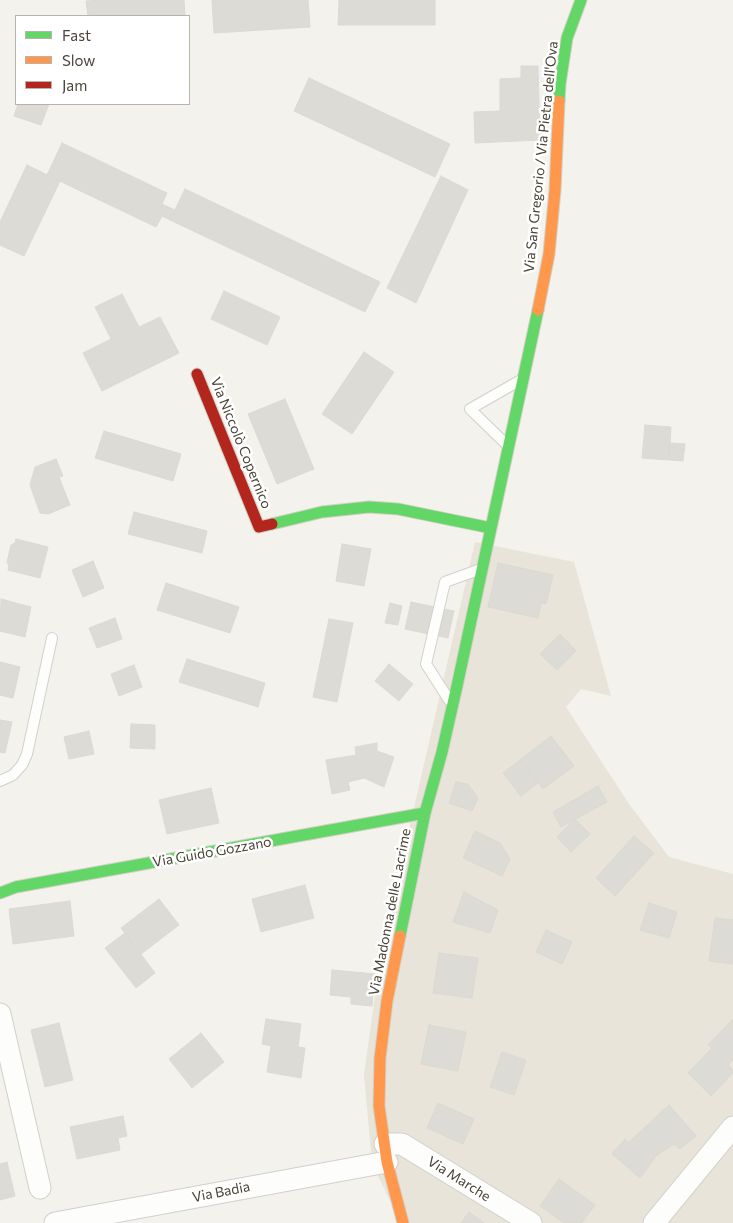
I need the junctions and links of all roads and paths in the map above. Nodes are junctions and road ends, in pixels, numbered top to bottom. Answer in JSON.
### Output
{"nodes":[{"id":1,"x":581,"y":0,"type":"edge"},
{"id":2,"x":197,"y":374,"type":"dead end"},
{"id":3,"x":524,"y":378,"type":"junction"},
{"id":4,"x":509,"y":447,"type":"junction"},
{"id":5,"x":490,"y":528,"type":"junction"},
{"id":6,"x":482,"y":569,"type":"junction"},
{"id":7,"x":52,"y":638,"type":"dead end"},
{"id":8,"x":453,"y":706,"type":"junction"},
{"id":9,"x":0,"y":780,"type":"edge"},
{"id":10,"x":425,"y":813,"type":"junction"},
{"id":11,"x":0,"y":893,"type":"edge"},
{"id":12,"x":0,"y":1014,"type":"edge"},
{"id":13,"x":732,"y":1131,"type":"edge"},
{"id":14,"x":386,"y":1153,"type":"junction"},
{"id":15,"x":40,"y":1188,"type":"dead end"},
{"id":16,"x":122,"y":1217,"type":"edge"},
{"id":17,"x":55,"y":1223,"type":"edge"},
{"id":18,"x":403,"y":1223,"type":"edge"},
{"id":19,"x":531,"y":1223,"type":"edge"},
{"id":20,"x":654,"y":1223,"type":"edge"}],
"edges":[{"from":1,"to":3,"type":"main road","name":"Via San Gregorio / Via Pietra dell'Ova"},
{"from":2,"to":5,"type":"main road","name":"Via Niccolò Copernico"},
{"from":3,"to":4,"type":"main road","name":"Via San Gregorio / Via Pietra dell'Ova"},
{"from":3,"to":4,"type":"lane"},
{"from":4,"to":5,"type":"main road","name":"Via San Gregorio / Via Pietra dell'Ova"},
{"from":5,"to":6,"type":"main road","name":"Via Madonna delle Lacrime"},
{"from":6,"to":8,"type":"main road","name":"Via Madonna delle Lacrime"},
{"from":6,"to":8,"type":"lane"},
{"from":7,"to":9,"type":"lane"},
{"from":8,"to":10,"type":"main road","name":"Via Madonna delle Lacrime"},
{"from":10,"to":11,"type":"main road","name":"Via Guido Gozzano"},
{"from":10,"to":14,"type":"main road","name":"Via Madonna delle Lacrime"},
{"from":12,"to":15,"type":"street"},
{"from":13,"to":20,"type":"street"},
{"from":14,"to":16,"type":"street","name":"Via Badia"},
{"from":14,"to":18,"type":"main road","name":"Via Madonna delle Lacrime"},
{"from":14,"to":19,"type":"street","name":"Via Marche"},
{"from":16,"to":17,"type":"street","name":"Via Badia"}]}
